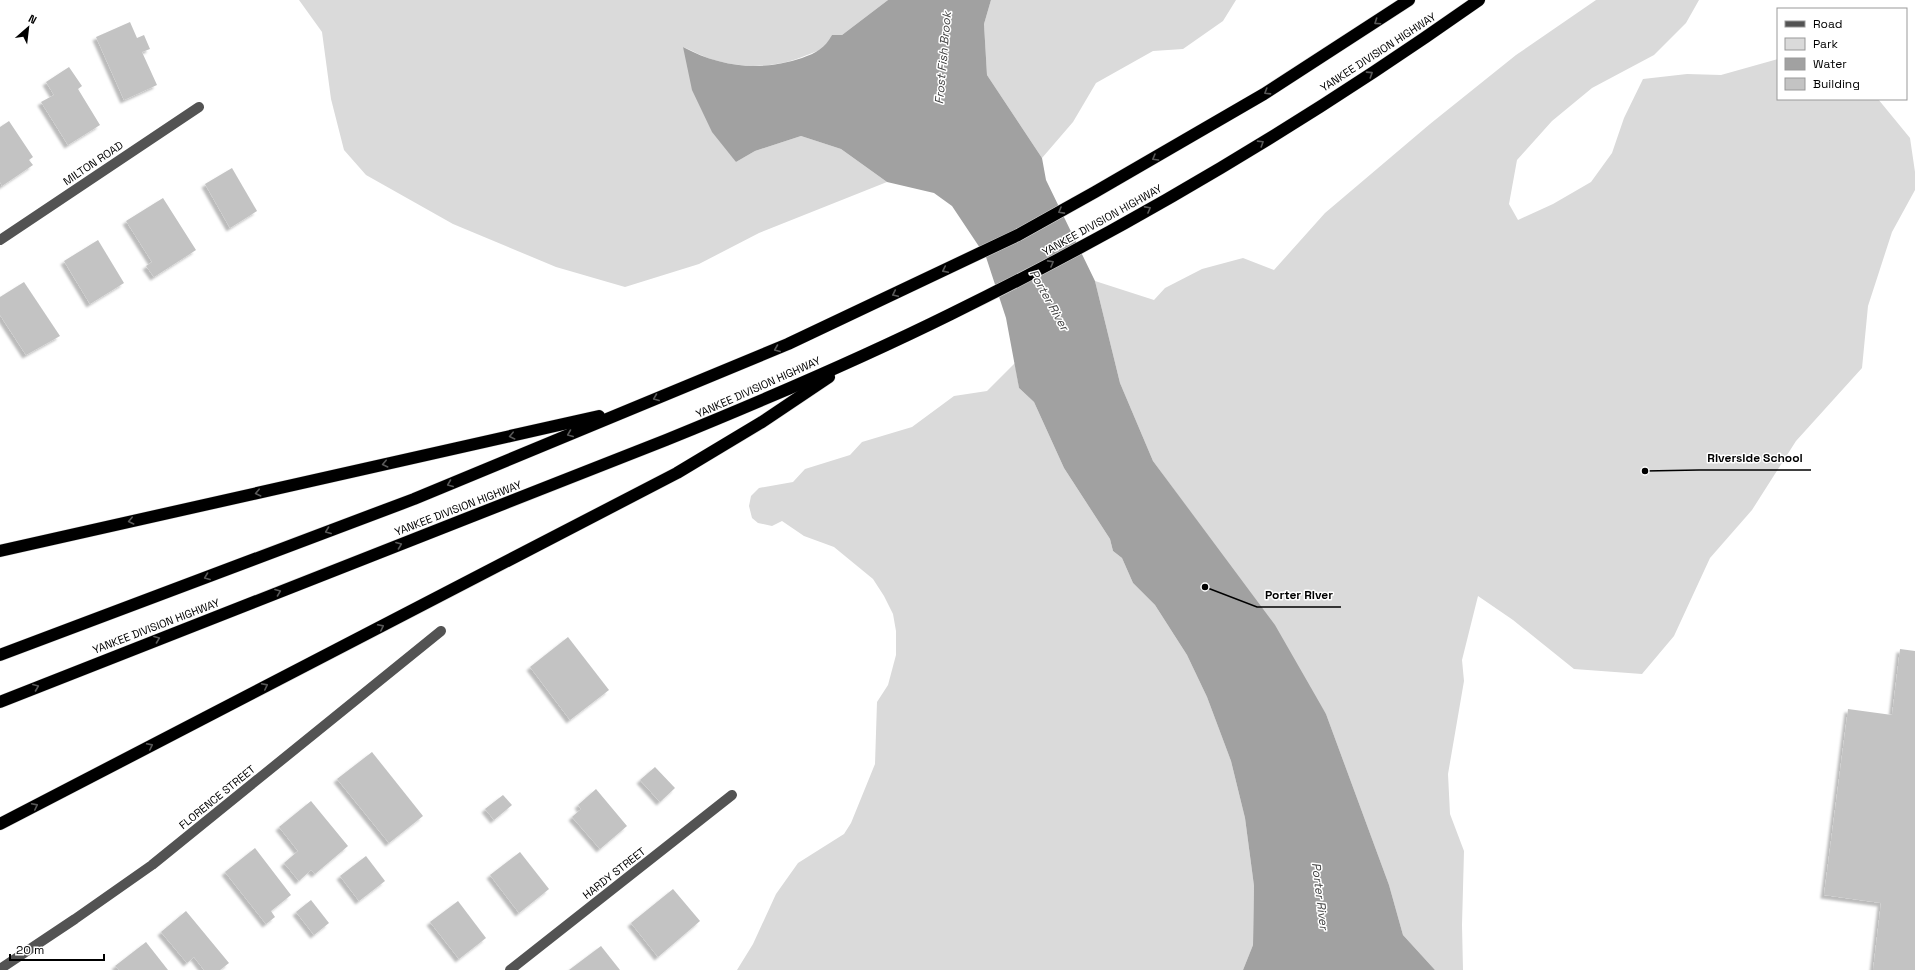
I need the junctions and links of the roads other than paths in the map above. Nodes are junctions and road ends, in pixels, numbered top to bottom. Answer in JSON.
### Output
{"nodes":[{"id":1,"x":1409,"y":0,"type":"edge"},
{"id":2,"x":1479,"y":0,"type":"edge"},
{"id":3,"x":199,"y":107,"type":"dead end"},
{"id":4,"x":0,"y":240,"type":"edge"},
{"id":5,"x":858,"y":357,"type":"junction"},
{"id":6,"x":632,"y":408,"type":"junction"},
{"id":7,"x":0,"y":550,"type":"edge"},
{"id":8,"x":441,"y":631,"type":"dead end"},
{"id":9,"x":0,"y":655,"type":"edge"},
{"id":10,"x":0,"y":702,"type":"edge"},
{"id":11,"x":732,"y":795,"type":"dead end"},
{"id":12,"x":0,"y":824,"type":"edge"},
{"id":13,"x":0,"y":969,"type":"edge"},
{"id":14,"x":510,"y":970,"type":"edge"}],
"edges":[{"from":1,"to":6,"type":"highway","one_way":true},
{"from":5,"to":2,"type":"highway","name":"YANKEE DIVISION HIGHWAY","one_way":true},
{"from":3,"to":4,"type":"street","name":"MILTON ROAD"},
{"from":10,"to":5,"type":"highway","name":"YANKEE DIVISION HIGHWAY","one_way":true},
{"from":12,"to":5,"type":"highway","one_way":true},
{"from":6,"to":7,"type":"highway","one_way":true},
{"from":6,"to":9,"type":"highway","one_way":true},
{"from":8,"to":13,"type":"street","name":"FLORENCE STREET"},
{"from":11,"to":14,"type":"street","name":"HARDY STREET"}]}
